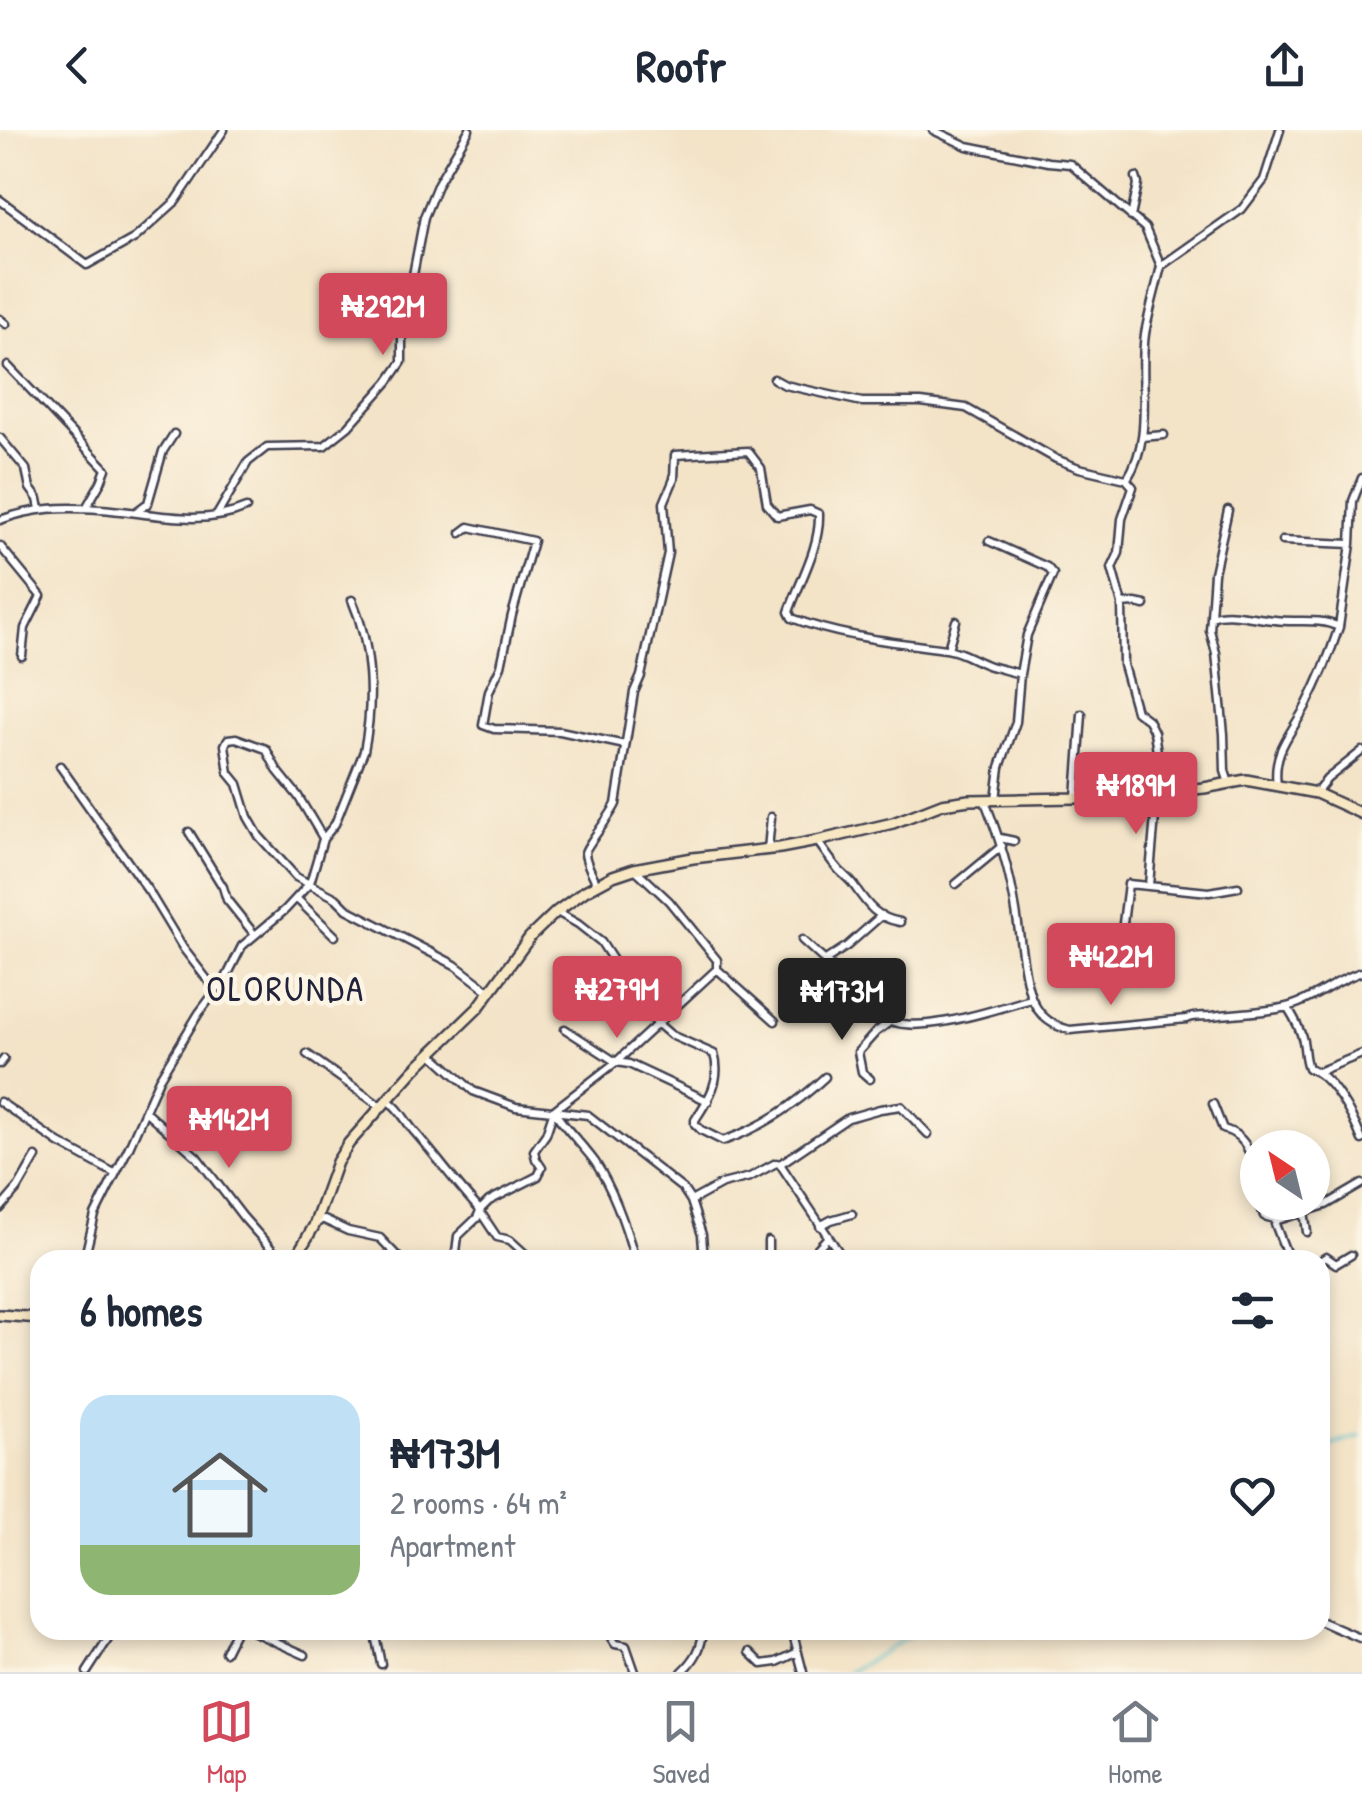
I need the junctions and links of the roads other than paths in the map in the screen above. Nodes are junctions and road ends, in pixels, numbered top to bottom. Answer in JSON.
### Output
{"nodes":[{"id":1,"x":224,"y":130,"type":"edge"},
{"id":2,"x":469,"y":130,"type":"edge"},
{"id":3,"x":933,"y":130,"type":"edge"},
{"id":4,"x":1280,"y":130,"type":"edge"},
{"id":5,"x":1136,"y":177,"type":"dead end"},
{"id":6,"x":0,"y":200,"type":"edge"},
{"id":7,"x":1131,"y":217,"type":"junction"},
{"id":8,"x":1161,"y":266,"type":"junction"},
{"id":9,"x":8,"y":366,"type":"dead end"},
{"id":10,"x":774,"y":379,"type":"dead end"},
{"id":11,"x":174,"y":434,"type":"dead end"},
{"id":12,"x":1164,"y":435,"type":"dead end"},
{"id":13,"x":1142,"y":437,"type":"junction"},
{"id":14,"x":0,"y":438,"type":"edge"},
{"id":15,"x":1362,"y":478,"type":"edge"},
{"id":16,"x":1127,"y":479,"type":"junction"},
{"id":17,"x":246,"y":508,"type":"dead end"},
{"id":18,"x":40,"y":509,"type":"junction"},
{"id":19,"x":86,"y":509,"type":"junction"},
{"id":20,"x":1228,"y":510,"type":"dead end"},
{"id":21,"x":135,"y":513,"type":"junction"},
{"id":22,"x":217,"y":514,"type":"junction"},
{"id":23,"x":0,"y":520,"type":"edge"},
{"id":24,"x":460,"y":533,"type":"dead end"},
{"id":25,"x":989,"y":541,"type":"dead end"},
{"id":26,"x":1282,"y":541,"type":"dead end"},
{"id":27,"x":1350,"y":544,"type":"junction"},
{"id":28,"x":0,"y":546,"type":"edge"},
{"id":29,"x":352,"y":600,"type":"dead end"},
{"id":30,"x":1122,"y":604,"type":"junction"},
{"id":31,"x":1144,"y":605,"type":"dead end"},
{"id":32,"x":1211,"y":617,"type":"junction"},
{"id":33,"x":956,"y":621,"type":"dead end"},
{"id":34,"x":1340,"y":626,"type":"junction"},
{"id":35,"x":948,"y":649,"type":"junction"},
{"id":36,"x":22,"y":656,"type":"dead end"},
{"id":37,"x":1020,"y":674,"type":"junction"},
{"id":38,"x":1082,"y":714,"type":"dead end"},
{"id":39,"x":626,"y":745,"type":"junction"},
{"id":40,"x":1362,"y":751,"type":"edge"},
{"id":41,"x":60,"y":766,"type":"dead end"},
{"id":42,"x":1229,"y":783,"type":"junction"},
{"id":43,"x":1277,"y":785,"type":"junction"},
{"id":44,"x":1160,"y":792,"type":"junction"},
{"id":45,"x":1316,"y":793,"type":"junction"},
{"id":46,"x":1076,"y":798,"type":"junction"},
{"id":47,"x":984,"y":799,"type":"junction"},
{"id":48,"x":996,"y":799,"type":"junction"},
{"id":49,"x":1362,"y":814,"type":"edge"},
{"id":50,"x":771,"y":817,"type":"dead end"},
{"id":51,"x":189,"y":832,"type":"dead end"},
{"id":52,"x":999,"y":838,"type":"junction"},
{"id":53,"x":323,"y":839,"type":"junction"},
{"id":54,"x":818,"y":841,"type":"junction"},
{"id":55,"x":1014,"y":841,"type":"dead end"},
{"id":56,"x":1002,"y":846,"type":"junction"},
{"id":57,"x":768,"y":850,"type":"junction"},
{"id":58,"x":634,"y":869,"type":"junction"},
{"id":59,"x":310,"y":882,"type":"junction"},
{"id":60,"x":597,"y":884,"type":"junction"},
{"id":61,"x":956,"y":884,"type":"dead end"},
{"id":62,"x":1150,"y":885,"type":"junction"},
{"id":63,"x":1238,"y":888,"type":"dead end"},
{"id":64,"x":297,"y":899,"type":"junction"},
{"id":65,"x":556,"y":912,"type":"junction"},
{"id":66,"x":882,"y":915,"type":"junction"},
{"id":67,"x":900,"y":922,"type":"dead end"},
{"id":68,"x":1122,"y":932,"type":"dead end"},
{"id":69,"x":254,"y":934,"type":"junction"},
{"id":70,"x":335,"y":936,"type":"dead end"},
{"id":71,"x":802,"y":940,"type":"dead end"},
{"id":72,"x":824,"y":961,"type":"junction"},
{"id":73,"x":717,"y":969,"type":"junction"},
{"id":74,"x":1362,"y":972,"type":"edge"},
{"id":75,"x":216,"y":991,"type":"junction"},
{"id":76,"x":489,"y":991,"type":"junction"},
{"id":77,"x":1031,"y":999,"type":"junction"},
{"id":78,"x":1288,"y":1008,"type":"junction"},
{"id":79,"x":775,"y":1021,"type":"dead end"},
{"id":80,"x":891,"y":1021,"type":"junction"},
{"id":81,"x":657,"y":1023,"type":"junction"},
{"id":82,"x":565,"y":1028,"type":"dead end"},
{"id":83,"x":431,"y":1052,"type":"junction"},
{"id":84,"x":306,"y":1054,"type":"dead end"},
{"id":85,"x":1362,"y":1054,"type":"edge"},
{"id":86,"x":616,"y":1062,"type":"junction"},
{"id":87,"x":1320,"y":1072,"type":"junction"},
{"id":88,"x":824,"y":1077,"type":"dead end"},
{"id":89,"x":870,"y":1080,"type":"dead end"},
{"id":90,"x":708,"y":1101,"type":"junction"},
{"id":91,"x":0,"y":1102,"type":"edge"},
{"id":92,"x":383,"y":1103,"type":"junction"},
{"id":93,"x":1213,"y":1104,"type":"dead end"},
{"id":94,"x":145,"y":1110,"type":"junction"},
{"id":95,"x":554,"y":1110,"type":"junction"},
{"id":96,"x":928,"y":1134,"type":"dead end"},
{"id":97,"x":1240,"y":1138,"type":"edge"},
{"id":98,"x":1362,"y":1140,"type":"edge"},
{"id":99,"x":36,"y":1157,"type":"dead end"},
{"id":100,"x":780,"y":1164,"type":"junction"},
{"id":101,"x":114,"y":1173,"type":"junction"},
{"id":102,"x":1362,"y":1184,"type":"edge"},
{"id":103,"x":692,"y":1201,"type":"junction"},
{"id":104,"x":1330,"y":1202,"type":"edge"},
{"id":105,"x":0,"y":1209,"type":"edge"},
{"id":106,"x":480,"y":1212,"type":"junction"},
{"id":107,"x":852,"y":1214,"type":"dead end"},
{"id":108,"x":1278,"y":1220,"type":"edge"},
{"id":109,"x":1306,"y":1220,"type":"edge"},
{"id":110,"x":314,"y":1226,"type":"junction"},
{"id":111,"x":820,"y":1226,"type":"junction"},
{"id":112,"x":1307,"y":1232,"type":"dead end"},
{"id":113,"x":828,"y":1237,"type":"junction"},
{"id":114,"x":768,"y":1241,"type":"dead end"},
{"id":115,"x":86,"y":1250,"type":"edge"},
{"id":116,"x":272,"y":1250,"type":"edge"},
{"id":117,"x":300,"y":1250,"type":"edge"},
{"id":118,"x":391,"y":1250,"type":"edge"},
{"id":119,"x":456,"y":1250,"type":"edge"},
{"id":120,"x":523,"y":1250,"type":"edge"},
{"id":121,"x":632,"y":1250,"type":"edge"},
{"id":122,"x":703,"y":1250,"type":"edge"},
{"id":123,"x":768,"y":1250,"type":"edge"},
{"id":124,"x":815,"y":1250,"type":"edge"},
{"id":125,"x":837,"y":1250,"type":"edge"},
{"id":126,"x":1285,"y":1250,"type":"edge"},
{"id":127,"x":1351,"y":1255,"type":"dead end"},
{"id":128,"x":1330,"y":1260,"type":"edge"},
{"id":129,"x":0,"y":1315,"type":"edge"},
{"id":130,"x":30,"y":1317,"type":"edge"},
{"id":131,"x":1330,"y":1625,"type":"edge"},
{"id":132,"x":1362,"y":1638,"type":"edge"},
{"id":133,"x":108,"y":1640,"type":"edge"},
{"id":134,"x":231,"y":1640,"type":"edge"},
{"id":135,"x":271,"y":1640,"type":"edge"},
{"id":136,"x":376,"y":1640,"type":"edge"},
{"id":137,"x":612,"y":1640,"type":"edge"},
{"id":138,"x":702,"y":1640,"type":"edge"},
{"id":139,"x":795,"y":1640,"type":"edge"},
{"id":140,"x":224,"y":1652,"type":"dead end"},
{"id":141,"x":750,"y":1652,"type":"dead end"},
{"id":142,"x":798,"y":1652,"type":"junction"},
{"id":143,"x":305,"y":1655,"type":"dead end"},
{"id":144,"x":381,"y":1664,"type":"dead end"},
{"id":145,"x":87,"y":1672,"type":"edge"},
{"id":146,"x":635,"y":1672,"type":"edge"},
{"id":147,"x":682,"y":1672,"type":"edge"},
{"id":148,"x":803,"y":1672,"type":"edge"}],
"edges":[{"from":1,"to":6,"type":"street"},
{"from":2,"to":22,"type":"street"},
{"from":3,"to":7,"type":"street"},
{"from":4,"to":8,"type":"street"},
{"from":5,"to":7,"type":"street"},
{"from":7,"to":8,"type":"street"},
{"from":8,"to":13,"type":"street"},
{"from":9,"to":19,"type":"street"},
{"from":10,"to":16,"type":"street"},
{"from":11,"to":21,"type":"street"},
{"from":12,"to":13,"type":"street"},
{"from":13,"to":16,"type":"street"},
{"from":14,"to":18,"type":"street"},
{"from":15,"to":27,"type":"street"},
{"from":16,"to":30,"type":"street"},
{"from":17,"to":22,"type":"street"},
{"from":18,"to":19,"type":"street"},
{"from":18,"to":23,"type":"street"},
{"from":19,"to":21,"type":"street"},
{"from":20,"to":32,"type":"street"},
{"from":21,"to":22,"type":"street"},
{"from":24,"to":39,"type":"street"},
{"from":25,"to":37,"type":"street"},
{"from":26,"to":27,"type":"street"},
{"from":27,"to":34,"type":"street"},
{"from":28,"to":36,"type":"street"},
{"from":29,"to":53,"type":"street"},
{"from":30,"to":31,"type":"street"},
{"from":30,"to":44,"type":"street"},
{"from":32,"to":34,"type":"street"},
{"from":32,"to":42,"type":"street"},
{"from":33,"to":35,"type":"street"},
{"from":34,"to":43,"type":"street"},
{"from":35,"to":37,"type":"street"},
{"from":35,"to":39,"type":"street"},
{"from":37,"to":48,"type":"street"},
{"from":38,"to":46,"type":"street"},
{"from":39,"to":60,"type":"street"},
{"from":40,"to":45,"type":"street"},
{"from":41,"to":75,"type":"street"},
{"from":42,"to":43,"type":"street"},
{"from":42,"to":44,"type":"street"},
{"from":43,"to":45,"type":"street"},
{"from":44,"to":46,"type":"street"},
{"from":44,"to":62,"type":"street"},
{"from":45,"to":49,"type":"street"},
{"from":46,"to":48,"type":"street"},
{"from":47,"to":48,"type":"street"},
{"from":47,"to":52,"type":"street"},
{"from":47,"to":54,"type":"street"},
{"from":50,"to":57,"type":"street"},
{"from":51,"to":69,"type":"street"},
{"from":52,"to":55,"type":"street"},
{"from":52,"to":56,"type":"street"},
{"from":53,"to":59,"type":"street"},
{"from":53,"to":59,"type":"street"},
{"from":54,"to":57,"type":"street"},
{"from":54,"to":66,"type":"street"},
{"from":56,"to":61,"type":"street"},
{"from":56,"to":77,"type":"street"},
{"from":57,"to":58,"type":"street"},
{"from":58,"to":60,"type":"street"},
{"from":58,"to":73,"type":"street"},
{"from":59,"to":64,"type":"street"},
{"from":59,"to":76,"type":"street"},
{"from":60,"to":65,"type":"street"},
{"from":62,"to":63,"type":"street"},
{"from":62,"to":68,"type":"street"},
{"from":64,"to":69,"type":"street"},
{"from":64,"to":70,"type":"street"},
{"from":65,"to":76,"type":"street"},
{"from":65,"to":81,"type":"street"},
{"from":66,"to":67,"type":"street"},
{"from":66,"to":72,"type":"street"},
{"from":69,"to":75,"type":"street"},
{"from":71,"to":72,"type":"street"},
{"from":72,"to":80,"type":"street"},
{"from":73,"to":79,"type":"street"},
{"from":73,"to":81,"type":"street"},
{"from":74,"to":78,"type":"street"},
{"from":75,"to":94,"type":"street"},
{"from":76,"to":83,"type":"street"},
{"from":77,"to":78,"type":"street"},
{"from":77,"to":80,"type":"street"},
{"from":78,"to":87,"type":"street"},
{"from":80,"to":89,"type":"street"},
{"from":81,"to":86,"type":"street"},
{"from":81,"to":90,"type":"street"},
{"from":82,"to":86,"type":"street"},
{"from":83,"to":92,"type":"street"},
{"from":83,"to":95,"type":"street"},
{"from":84,"to":92,"type":"street"},
{"from":85,"to":87,"type":"street"},
{"from":86,"to":90,"type":"street"},
{"from":86,"to":95,"type":"street"},
{"from":87,"to":98,"type":"street"},
{"from":88,"to":90,"type":"street"},
{"from":91,"to":101,"type":"street"},
{"from":92,"to":106,"type":"street"},
{"from":92,"to":110,"type":"street"},
{"from":93,"to":97,"type":"street"},
{"from":94,"to":101,"type":"street"},
{"from":94,"to":116,"type":"street"},
{"from":95,"to":103,"type":"street"},
{"from":95,"to":106,"type":"street"},
{"from":95,"to":121,"type":"street"},
{"from":96,"to":100,"type":"street"},
{"from":99,"to":105,"type":"street"},
{"from":100,"to":103,"type":"street"},
{"from":100,"to":111,"type":"street"},
{"from":101,"to":115,"type":"street"},
{"from":102,"to":104,"type":"street"},
{"from":103,"to":122,"type":"street"},
{"from":106,"to":119,"type":"street"},
{"from":106,"to":120,"type":"street"},
{"from":107,"to":111,"type":"street"},
{"from":108,"to":126,"type":"street"},
{"from":109,"to":112,"type":"street"},
{"from":110,"to":117,"type":"street"},
{"from":110,"to":118,"type":"street"},
{"from":111,"to":113,"type":"street"},
{"from":113,"to":124,"type":"street"},
{"from":113,"to":125,"type":"street"},
{"from":114,"to":123,"type":"street"},
{"from":127,"to":128,"type":"street"},
{"from":129,"to":130,"type":"street"},
{"from":131,"to":132,"type":"street"},
{"from":133,"to":145,"type":"street"},
{"from":134,"to":140,"type":"street"},
{"from":135,"to":143,"type":"street"},
{"from":136,"to":144,"type":"street"},
{"from":137,"to":146,"type":"street"},
{"from":138,"to":147,"type":"street"},
{"from":139,"to":142,"type":"street"},
{"from":141,"to":142,"type":"street"},
{"from":142,"to":148,"type":"street"}]}
